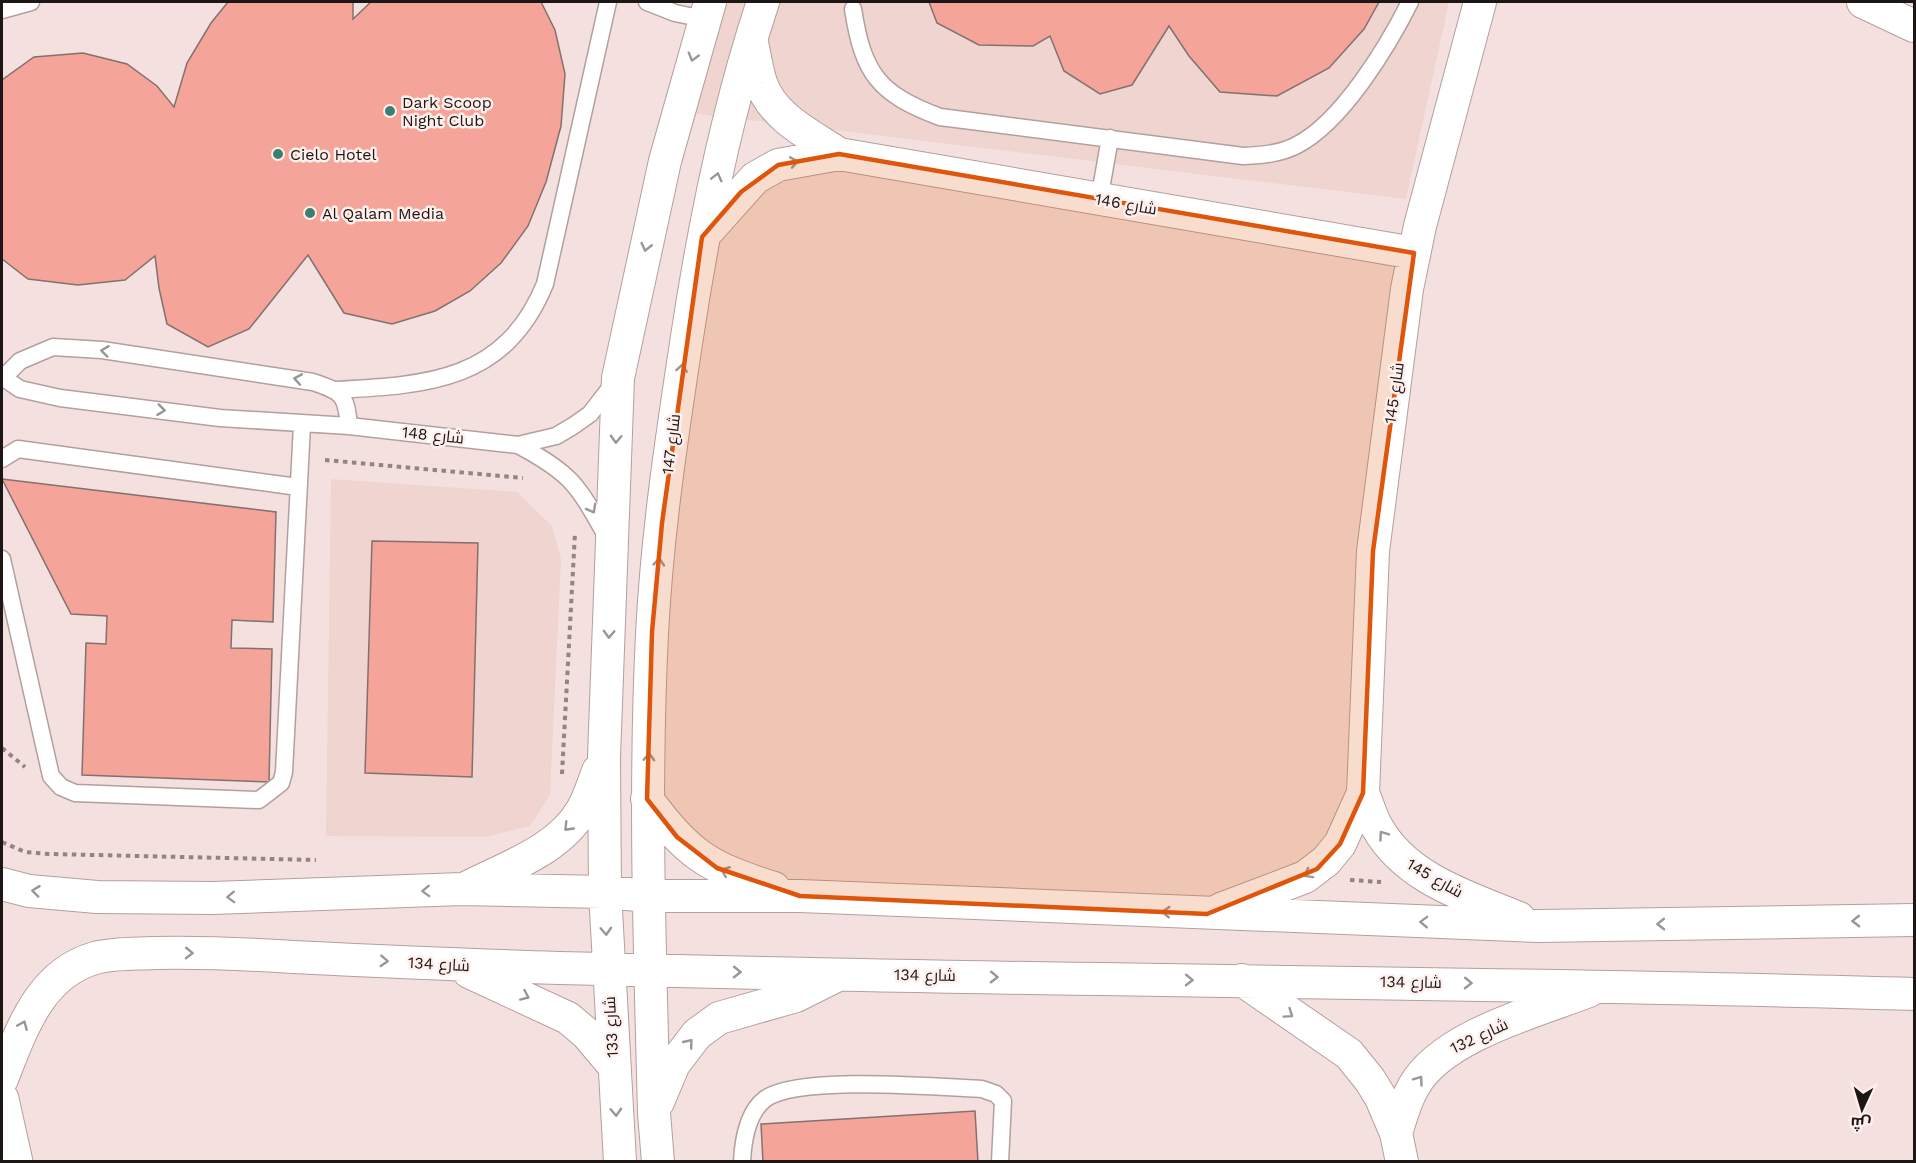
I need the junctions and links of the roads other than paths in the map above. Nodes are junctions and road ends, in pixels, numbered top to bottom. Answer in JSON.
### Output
{"nodes":[{"id":1,"x":31,"y":2,"type":"edge"},
{"id":2,"x":608,"y":2,"type":"edge"},
{"id":3,"x":647,"y":2,"type":"edge"},
{"id":4,"x":763,"y":2,"type":"edge"},
{"id":5,"x":1410,"y":2,"type":"edge"},
{"id":6,"x":1480,"y":2,"type":"edge"},
{"id":7,"x":1863,"y":2,"type":"edge"},
{"id":8,"x":853,"y":9,"type":"dead end"},
{"id":9,"x":2,"y":10,"type":"edge"},
{"id":10,"x":707,"y":10,"type":"edge"},
{"id":11,"x":1914,"y":26,"type":"edge"},
{"id":12,"x":751,"y":38,"type":"junction"},
{"id":13,"x":1110,"y":138,"type":"junction"},
{"id":14,"x":839,"y":154,"type":"junction"},
{"id":15,"x":1099,"y":200,"type":"junction"},
{"id":16,"x":702,"y":237,"type":"junction"},
{"id":17,"x":1414,"y":253,"type":"junction"},
{"id":18,"x":2,"y":377,"type":"edge"},
{"id":19,"x":618,"y":378,"type":"junction"},
{"id":20,"x":336,"y":390,"type":"junction"},
{"id":21,"x":302,"y":425,"type":"junction"},
{"id":22,"x":349,"y":426,"type":"junction"},
{"id":23,"x":518,"y":445,"type":"junction"},
{"id":24,"x":2,"y":459,"type":"edge"},
{"id":25,"x":298,"y":486,"type":"junction"},
{"id":26,"x":613,"y":547,"type":"junction"},
{"id":27,"x":2,"y":559,"type":"edge"},
{"id":28,"x":604,"y":757,"type":"junction"},
{"id":29,"x":1363,"y":793,"type":"junction"},
{"id":30,"x":647,"y":799,"type":"junction"},
{"id":31,"x":2,"y":885,"type":"edge"},
{"id":32,"x":462,"y":890,"type":"junction"},
{"id":33,"x":604,"y":892,"type":"junction"},
{"id":34,"x":649,"y":896,"type":"junction"},
{"id":35,"x":800,"y":896,"type":"junction"},
{"id":36,"x":1207,"y":914,"type":"junction"},
{"id":37,"x":1914,"y":920,"type":"edge"},
{"id":38,"x":1539,"y":926,"type":"junction"},
{"id":39,"x":452,"y":965,"type":"junction"},
{"id":40,"x":608,"y":970,"type":"junction"},
{"id":41,"x":650,"y":971,"type":"junction"},
{"id":42,"x":840,"y":974,"type":"junction"},
{"id":43,"x":1242,"y":981,"type":"junction"},
{"id":44,"x":1604,"y":985,"type":"junction"},
{"id":45,"x":1914,"y":994,"type":"edge"},
{"id":46,"x":613,"y":1065,"type":"junction"},
{"id":47,"x":2,"y":1079,"type":"edge"},
{"id":48,"x":2,"y":1099,"type":"edge"},
{"id":49,"x":654,"y":1113,"type":"junction"},
{"id":50,"x":1399,"y":1147,"type":"edge"},
{"id":51,"x":16,"y":1161,"type":"edge"},
{"id":52,"x":620,"y":1161,"type":"edge"},
{"id":53,"x":658,"y":1161,"type":"edge"},
{"id":54,"x":742,"y":1161,"type":"edge"},
{"id":55,"x":1000,"y":1161,"type":"edge"}],
"edges":[{"from":1,"to":9,"type":"lane"},
{"from":2,"to":20,"type":"lane"},
{"from":3,"to":10,"type":"lane"},
{"from":4,"to":12,"type":"street","name":"شارع 147"},
{"from":5,"to":13,"type":"lane"},
{"from":6,"to":17,"type":"street","name":"شارع 145"},
{"from":7,"to":11,"type":"street"},
{"from":8,"to":13,"type":"lane"},
{"from":10,"to":19,"type":"street","one_way":true},
{"from":12,"to":14,"type":"street","name":"شارع 146"},
{"from":16,"to":12,"type":"street","name":"شارع 147","one_way":true},
{"from":13,"to":15,"type":"lane"},
{"from":14,"to":15,"type":"street","name":"شارع 146"},
{"from":16,"to":14,"type":"street","name":"شارع 146","one_way":true},
{"from":15,"to":17,"type":"street","name":"شارع 146"},
{"from":30,"to":16,"type":"street","name":"شارع 147","one_way":true},
{"from":17,"to":29,"type":"street","name":"شارع 145"},
{"from":20,"to":18,"type":"lane","one_way":true},
{"from":18,"to":21,"type":"lane","name":"شارع 148","one_way":true},
{"from":19,"to":23,"type":"lane","name":"شارع 148"},
{"from":19,"to":26,"type":"street","one_way":true},
{"from":20,"to":22,"type":"lane"},
{"from":21,"to":22,"type":"lane","name":"شارع 148"},
{"from":21,"to":25,"type":"lane"},
{"from":22,"to":23,"type":"lane","name":"شارع 148"},
{"from":23,"to":26,"type":"lane","name":"شارع 148","one_way":true},
{"from":24,"to":25,"type":"lane"},
{"from":25,"to":27,"type":"lane"},
{"from":26,"to":28,"type":"street","one_way":true},
{"from":28,"to":32,"type":"street","one_way":true},
{"from":28,"to":33,"type":"street"},
{"from":29,"to":36,"type":"street","name":"شارع 145","one_way":true},
{"from":38,"to":29,"type":"street","name":"شارع 145","one_way":true},
{"from":30,"to":34,"type":"street","name":"شارع 147"},
{"from":35,"to":30,"type":"street","one_way":true},
{"from":32,"to":31,"type":"street","one_way":true},
{"from":32,"to":33,"type":"street"},
{"from":33,"to":34,"type":"street"},
{"from":33,"to":40,"type":"street","name":"شارع 133","one_way":true},
{"from":34,"to":35,"type":"street"},
{"from":34,"to":41,"type":"street"},
{"from":36,"to":35,"type":"street","one_way":true},
{"from":38,"to":36,"type":"street","one_way":true},
{"from":37,"to":38,"type":"street","one_way":true},
{"from":39,"to":40,"type":"street","name":"شارع 134"},
{"from":39,"to":46,"type":"street","one_way":true},
{"from":47,"to":39,"type":"street","name":"شارع 134","one_way":true},
{"from":40,"to":41,"type":"street","name":"شارع 134"},
{"from":40,"to":46,"type":"street","name":"شارع 133"},
{"from":41,"to":42,"type":"street","name":"شارع 134","one_way":true},
{"from":41,"to":49,"type":"street"},
{"from":42,"to":43,"type":"street","name":"شارع 134","one_way":true},
{"from":49,"to":42,"type":"street","one_way":true},
{"from":43,"to":44,"type":"street","name":"شارع 134","one_way":true},
{"from":43,"to":50,"type":"street","name":"شارع 132","one_way":true},
{"from":44,"to":45,"type":"street","name":"شارع 134"},
{"from":50,"to":44,"type":"street","name":"شارع 132","one_way":true},
{"from":46,"to":52,"type":"street","name":"شارع 133","one_way":true},
{"from":48,"to":51,"type":"street"},
{"from":49,"to":53,"type":"street"},
{"from":54,"to":55,"type":"lane"}]}
